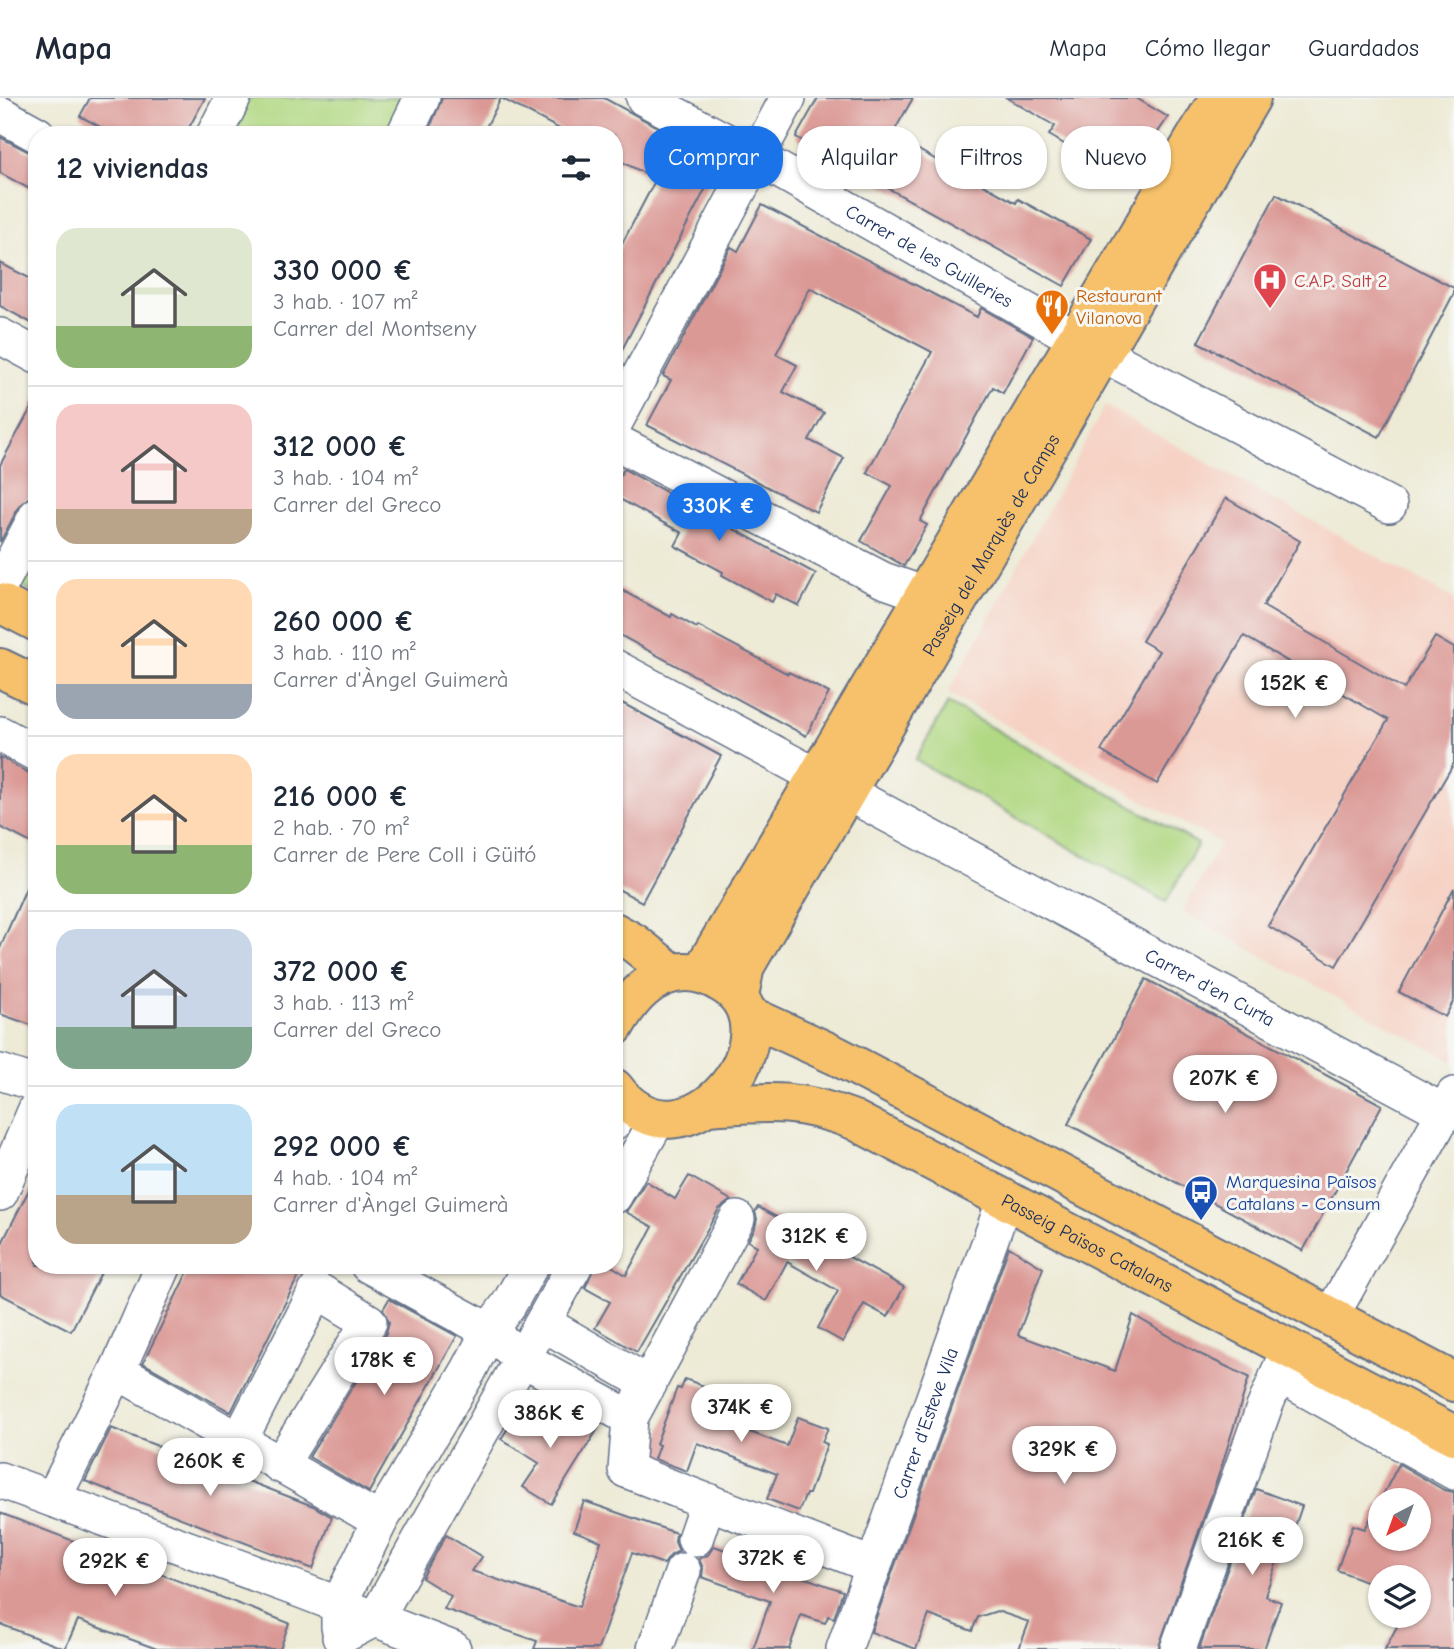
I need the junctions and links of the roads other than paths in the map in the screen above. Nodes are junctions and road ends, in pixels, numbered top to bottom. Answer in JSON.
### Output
{"nodes":[{"id":1,"x":233,"y":98,"type":"edge"},
{"id":2,"x":422,"y":98,"type":"edge"},
{"id":3,"x":644,"y":98,"type":"edge"},
{"id":4,"x":788,"y":98,"type":"edge"},
{"id":5,"x":1219,"y":98,"type":"edge"},
{"id":6,"x":1251,"y":98,"type":"edge"},
{"id":7,"x":0,"y":114,"type":"edge"},
{"id":8,"x":219,"y":126,"type":"edge"},
{"id":9,"x":408,"y":126,"type":"edge"},
{"id":10,"x":696,"y":126,"type":"edge"},
{"id":11,"x":773,"y":126,"type":"edge"},
{"id":12,"x":28,"y":129,"type":"edge"},
{"id":13,"x":783,"y":173,"type":"edge"},
{"id":14,"x":739,"y":189,"type":"edge"},
{"id":15,"x":0,"y":336,"type":"edge"},
{"id":16,"x":1089,"y":345,"type":"junction"},
{"id":17,"x":28,"y":351,"type":"edge"},
{"id":18,"x":623,"y":407,"type":"edge"},
{"id":19,"x":623,"y":446,"type":"edge"},
{"id":20,"x":1389,"y":505,"type":"dead end"},
{"id":21,"x":28,"y":533,"type":"edge"},
{"id":22,"x":0,"y":585,"type":"edge"},
{"id":23,"x":926,"y":595,"type":"junction"},
{"id":24,"x":0,"y":603,"type":"edge"},
{"id":25,"x":28,"y":617,"type":"edge"},
{"id":26,"x":0,"y":668,"type":"edge"},
{"id":27,"x":623,"y":672,"type":"edge"},
{"id":28,"x":28,"y":682,"type":"edge"},
{"id":29,"x":0,"y":734,"type":"edge"},
{"id":30,"x":28,"y":749,"type":"edge"},
{"id":31,"x":832,"y":784,"type":"junction"},
{"id":32,"x":623,"y":937,"type":"edge"},
{"id":33,"x":687,"y":973,"type":"junction"},
{"id":34,"x":744,"y":1006,"type":"junction"},
{"id":35,"x":623,"y":1014,"type":"edge"},
{"id":36,"x":0,"y":1072,"type":"edge"},
{"id":37,"x":28,"y":1081,"type":"edge"},
{"id":38,"x":1449,"y":1104,"type":"edge"},
{"id":39,"x":623,"y":1106,"type":"edge"},
{"id":40,"x":709,"y":1106,"type":"junction"},
{"id":41,"x":658,"y":1119,"type":"junction"},
{"id":42,"x":28,"y":1128,"type":"edge"},
{"id":43,"x":623,"y":1180,"type":"edge"},
{"id":44,"x":0,"y":1193,"type":"edge"},
{"id":45,"x":1005,"y":1199,"type":"junction"},
{"id":46,"x":737,"y":1219,"type":"dead end"},
{"id":47,"x":160,"y":1274,"type":"edge"},
{"id":48,"x":384,"y":1274,"type":"edge"},
{"id":49,"x":526,"y":1274,"type":"edge"},
{"id":50,"x":570,"y":1274,"type":"edge"},
{"id":51,"x":1331,"y":1316,"type":"junction"},
{"id":52,"x":543,"y":1323,"type":"junction"},
{"id":53,"x":488,"y":1331,"type":"junction"},
{"id":54,"x":523,"y":1359,"type":"junction"},
{"id":55,"x":1284,"y":1361,"type":"junction"},
{"id":56,"x":117,"y":1371,"type":"junction"},
{"id":57,"x":1454,"y":1382,"type":"edge"},
{"id":58,"x":649,"y":1384,"type":"junction"},
{"id":59,"x":630,"y":1418,"type":"junction"},
{"id":60,"x":1454,"y":1435,"type":"edge"},
{"id":61,"x":239,"y":1441,"type":"junction"},
{"id":62,"x":280,"y":1465,"type":"junction"},
{"id":63,"x":1454,"y":1472,"type":"edge"},
{"id":64,"x":0,"y":1480,"type":"edge"},
{"id":65,"x":53,"y":1499,"type":"junction"},
{"id":66,"x":708,"y":1501,"type":"junction"},
{"id":67,"x":380,"y":1521,"type":"junction"},
{"id":68,"x":874,"y":1566,"type":"junction"},
{"id":69,"x":376,"y":1618,"type":"junction"},
{"id":70,"x":337,"y":1630,"type":"edge"},
{"id":71,"x":453,"y":1649,"type":"edge"},
{"id":72,"x":655,"y":1649,"type":"edge"},
{"id":73,"x":844,"y":1649,"type":"edge"},
{"id":74,"x":1178,"y":1649,"type":"edge"}],
"edges":[{"from":1,"to":8,"type":"street"},
{"from":2,"to":9,"type":"street"},
{"from":3,"to":10,"type":"street","name":"Carrer de les Guilleries"},
{"from":4,"to":11,"type":"street"},
{"from":5,"to":16,"type":"main road","name":"Passeig del Marquès de Camps"},
{"from":6,"to":16,"type":"main road","name":"Passeig del Marquès de Camps"},
{"from":7,"to":12,"type":"street"},
{"from":13,"to":16,"type":"street","name":"Carrer de les Guilleries"},
{"from":14,"to":18,"type":"street"},
{"from":15,"to":17,"type":"street"},
{"from":16,"to":20,"type":"street","name":"Carrer de les Guilleries"},
{"from":16,"to":23,"type":"main road","name":"Passeig del Marquès de Camps"},
{"from":16,"to":31,"type":"main road","name":"Passeig del Marquès de Camps"},
{"from":19,"to":23,"type":"street"},
{"from":21,"to":22,"type":"street"},
{"from":23,"to":31,"type":"main road","name":"Passeig del Marquès de Camps"},
{"from":24,"to":25,"type":"main road"},
{"from":26,"to":28,"type":"main road"},
{"from":27,"to":31,"type":"street","name":"Carrer d'en Curta"},
{"from":29,"to":30,"type":"street"},
{"from":31,"to":33,"type":"main road","name":"Passeig del Marquès de Camps"},
{"from":31,"to":34,"type":"main road","name":"Passeig del Marquès de Camps"},
{"from":31,"to":38,"type":"street","name":"Carrer d'en Curta"},
{"from":32,"to":33,"type":"main road"},
{"from":33,"to":34,"type":"main road"},
{"from":33,"to":35,"type":"main road"},
{"from":34,"to":40,"type":"main road","name":"Passeig del Marquès de Camps"},
{"from":34,"to":51,"type":"main road"},
{"from":36,"to":37,"type":"street"},
{"from":38,"to":51,"type":"street","name":"Carrer d'en Curta"},
{"from":39,"to":41,"type":"main road"},
{"from":40,"to":41,"type":"main road"},
{"from":40,"to":45,"type":"main road","name":"Passeig Països Catalans"},
{"from":41,"to":43,"type":"street"},
{"from":42,"to":44,"type":"street"},
{"from":45,"to":55,"type":"main road","name":"Passeig Països Catalans"},
{"from":45,"to":68,"type":"street","name":"Carrer d'Esteve Vila"},
{"from":46,"to":58,"type":"street"},
{"from":47,"to":56,"type":"street"},
{"from":48,"to":53,"type":"street"},
{"from":49,"to":53,"type":"street"},
{"from":50,"to":52,"type":"street"},
{"from":51,"to":57,"type":"main road"},
{"from":52,"to":54,"type":"street"},
{"from":52,"to":58,"type":"street"},
{"from":53,"to":54,"type":"street"},
{"from":53,"to":67,"type":"street"},
{"from":54,"to":59,"type":"street"},
{"from":54,"to":69,"type":"street"},
{"from":55,"to":60,"type":"main road","name":"Passeig Països Catalans"},
{"from":55,"to":63,"type":"street","name":"Passeig Països Catalans"},
{"from":55,"to":74,"type":"street"},
{"from":56,"to":61,"type":"street"},
{"from":56,"to":65,"type":"street"},
{"from":58,"to":59,"type":"street"},
{"from":59,"to":66,"type":"street"},
{"from":61,"to":62,"type":"street"},
{"from":61,"to":62,"type":"street"},
{"from":62,"to":67,"type":"street"},
{"from":64,"to":65,"type":"street"},
{"from":65,"to":70,"type":"street"},
{"from":66,"to":68,"type":"street"},
{"from":66,"to":72,"type":"street"},
{"from":67,"to":70,"type":"street"},
{"from":68,"to":73,"type":"street","name":"Carrer d'Esteve Vila"},
{"from":69,"to":70,"type":"street"},
{"from":69,"to":71,"type":"street"}]}
